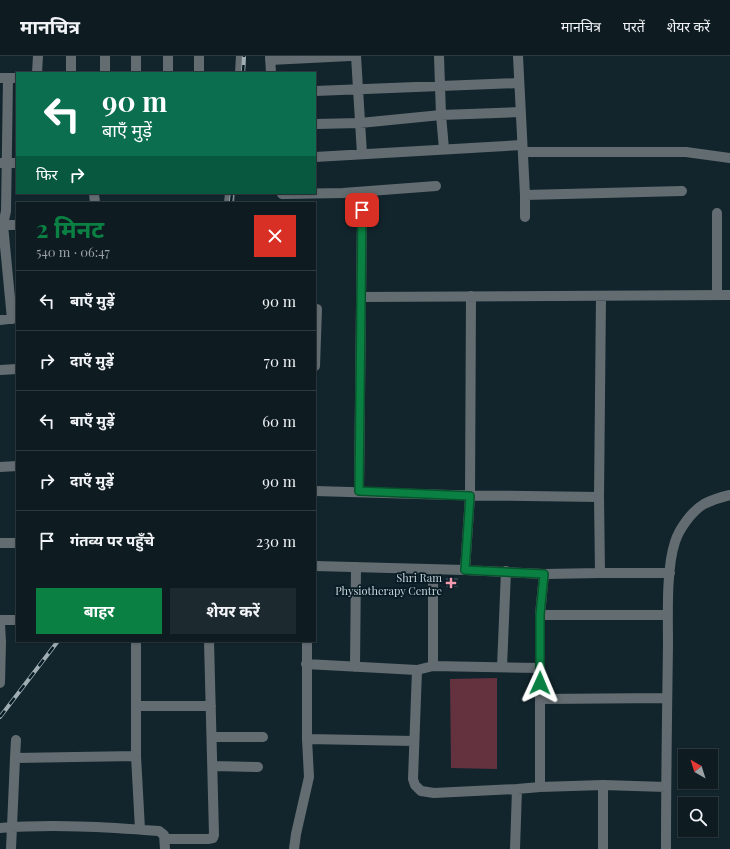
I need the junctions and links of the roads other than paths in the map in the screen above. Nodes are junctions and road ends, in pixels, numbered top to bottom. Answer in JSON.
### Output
{"nodes":[{"id":1,"x":38,"y":56,"type":"edge"},
{"id":2,"x":71,"y":56,"type":"edge"},
{"id":3,"x":105,"y":56,"type":"edge"},
{"id":4,"x":136,"y":56,"type":"edge"},
{"id":5,"x":168,"y":56,"type":"edge"},
{"id":6,"x":199,"y":56,"type":"edge"},
{"id":7,"x":241,"y":56,"type":"edge"},
{"id":8,"x":350,"y":56,"type":"edge"},
{"id":9,"x":356,"y":56,"type":"edge"},
{"id":10,"x":438,"y":56,"type":"edge"},
{"id":11,"x":518,"y":56,"type":"edge"},
{"id":12,"x":307,"y":57,"type":"edge"},
{"id":13,"x":270,"y":58,"type":"edge"},
{"id":14,"x":37,"y":72,"type":"edge"},
{"id":15,"x":71,"y":72,"type":"edge"},
{"id":16,"x":105,"y":72,"type":"edge"},
{"id":17,"x":136,"y":72,"type":"edge"},
{"id":18,"x":168,"y":72,"type":"edge"},
{"id":19,"x":199,"y":72,"type":"edge"},
{"id":20,"x":240,"y":72,"type":"edge"},
{"id":21,"x":270,"y":72,"type":"edge"},
{"id":22,"x":8,"y":78,"type":"edge"},
{"id":23,"x":519,"y":83,"type":"junction"},
{"id":24,"x":440,"y":85,"type":"junction"},
{"id":25,"x":357,"y":89,"type":"junction"},
{"id":26,"x":316,"y":91,"type":"edge"},
{"id":27,"x":520,"y":112,"type":"junction"},
{"id":28,"x":441,"y":115,"type":"junction"},
{"id":29,"x":8,"y":120,"type":"edge"},
{"id":30,"x":360,"y":123,"type":"junction"},
{"id":31,"x":316,"y":124,"type":"edge"},
{"id":32,"x":444,"y":149,"type":"junction"},
{"id":33,"x":522,"y":149,"type":"junction"},
{"id":34,"x":362,"y":154,"type":"junction"},
{"id":35,"x":316,"y":157,"type":"edge"},
{"id":36,"x":730,"y":158,"type":"edge"},
{"id":37,"x":8,"y":163,"type":"edge"},
{"id":38,"x":436,"y":186,"type":"dead end"},
{"id":39,"x":682,"y":191,"type":"dead end"},
{"id":40,"x":525,"y":195,"type":"junction"},
{"id":41,"x":282,"y":197,"type":"edge"},
{"id":42,"x":362,"y":210,"type":"dead end"},
{"id":43,"x":3,"y":211,"type":"edge"},
{"id":44,"x":717,"y":213,"type":"dead end"},
{"id":45,"x":525,"y":217,"type":"dead end"},
{"id":46,"x":16,"y":224,"type":"edge"},
{"id":47,"x":4,"y":225,"type":"junction"},
{"id":48,"x":717,"y":295,"type":"junction"},
{"id":49,"x":730,"y":295,"type":"edge"},
{"id":50,"x":471,"y":296,"type":"junction"},
{"id":51,"x":601,"y":296,"type":"junction"},
{"id":52,"x":361,"y":297,"type":"junction"},
{"id":53,"x":317,"y":309,"type":"dead end"},
{"id":54,"x":14,"y":318,"type":"edge"},
{"id":55,"x":0,"y":320,"type":"edge"},
{"id":56,"x":316,"y":338,"type":"edge"},
{"id":57,"x":16,"y":369,"type":"edge"},
{"id":58,"x":0,"y":370,"type":"edge"},
{"id":59,"x":16,"y":466,"type":"edge"},
{"id":60,"x":0,"y":467,"type":"edge"},
{"id":61,"x":316,"y":491,"type":"edge"},
{"id":62,"x":359,"y":491,"type":"junction"},
{"id":63,"x":730,"y":495,"type":"edge"},
{"id":64,"x":470,"y":496,"type":"junction"},
{"id":65,"x":599,"y":497,"type":"junction"},
{"id":66,"x":0,"y":543,"type":"edge"},
{"id":67,"x":16,"y":543,"type":"edge"},
{"id":68,"x":316,"y":566,"type":"edge"},
{"id":69,"x":356,"y":567,"type":"junction"},
{"id":70,"x":433,"y":570,"type":"junction"},
{"id":71,"x":465,"y":570,"type":"junction"},
{"id":72,"x":506,"y":571,"type":"junction"},
{"id":73,"x":600,"y":572,"type":"junction"},
{"id":74,"x":670,"y":573,"type":"junction"},
{"id":75,"x":544,"y":574,"type":"junction"},
{"id":76,"x":540,"y":615,"type":"junction"},
{"id":77,"x":668,"y":615,"type":"junction"},
{"id":78,"x":0,"y":620,"type":"edge"},
{"id":79,"x":16,"y":620,"type":"edge"},
{"id":80,"x":0,"y":624,"type":"edge"},
{"id":81,"x":136,"y":642,"type":"edge"},
{"id":82,"x":209,"y":642,"type":"edge"},
{"id":83,"x":307,"y":642,"type":"edge"},
{"id":84,"x":306,"y":664,"type":"junction"},
{"id":85,"x":433,"y":666,"type":"junction"},
{"id":86,"x":355,"y":667,"type":"junction"},
{"id":87,"x":502,"y":667,"type":"junction"},
{"id":88,"x":540,"y":668,"type":"junction"},
{"id":89,"x":417,"y":670,"type":"junction"},
{"id":90,"x":0,"y":683,"type":"edge"},
{"id":91,"x":667,"y":698,"type":"junction"},
{"id":92,"x":540,"y":699,"type":"junction"},
{"id":93,"x":136,"y":706,"type":"junction"},
{"id":94,"x":211,"y":706,"type":"junction"},
{"id":95,"x":212,"y":736,"type":"junction"},
{"id":96,"x":263,"y":736,"type":"dead end"},
{"id":97,"x":307,"y":738,"type":"junction"},
{"id":98,"x":16,"y":740,"type":"dead end"},
{"id":99,"x":414,"y":741,"type":"junction"},
{"id":100,"x":136,"y":756,"type":"junction"},
{"id":101,"x":14,"y":758,"type":"junction"},
{"id":102,"x":213,"y":766,"type":"junction"},
{"id":103,"x":258,"y":767,"type":"dead end"},
{"id":104,"x":603,"y":785,"type":"junction"},
{"id":105,"x":540,"y":787,"type":"junction"},
{"id":106,"x":666,"y":787,"type":"junction"},
{"id":107,"x":517,"y":789,"type":"junction"},
{"id":108,"x":12,"y":827,"type":"junction"},
{"id":109,"x":0,"y":828,"type":"edge"},
{"id":110,"x":140,"y":830,"type":"junction"},
{"id":111,"x":165,"y":844,"type":"edge"},
{"id":112,"x":11,"y":849,"type":"edge"},
{"id":113,"x":294,"y":849,"type":"edge"},
{"id":114,"x":514,"y":849,"type":"edge"},
{"id":115,"x":603,"y":849,"type":"edge"},
{"id":116,"x":666,"y":849,"type":"edge"}],
"edges":[{"from":1,"to":14,"type":"street"},
{"from":2,"to":15,"type":"street"},
{"from":3,"to":16,"type":"street"},
{"from":4,"to":17,"type":"street"},
{"from":5,"to":18,"type":"street"},
{"from":6,"to":19,"type":"street"},
{"from":7,"to":20,"type":"street"},
{"from":8,"to":12,"type":"street"},
{"from":9,"to":25,"type":"street"},
{"from":10,"to":24,"type":"street"},
{"from":11,"to":23,"type":"street"},
{"from":12,"to":13,"type":"street"},
{"from":13,"to":21,"type":"street"},
{"from":22,"to":29,"type":"street"},
{"from":23,"to":24,"type":"street"},
{"from":23,"to":27,"type":"street"},
{"from":24,"to":25,"type":"street"},
{"from":24,"to":28,"type":"street"},
{"from":25,"to":26,"type":"street"},
{"from":25,"to":30,"type":"street"},
{"from":27,"to":28,"type":"street"},
{"from":27,"to":33,"type":"street"},
{"from":28,"to":30,"type":"street"},
{"from":28,"to":32,"type":"street"},
{"from":29,"to":37,"type":"street"},
{"from":30,"to":31,"type":"street"},
{"from":30,"to":34,"type":"street"},
{"from":32,"to":33,"type":"street"},
{"from":32,"to":34,"type":"street"},
{"from":33,"to":36,"type":"street"},
{"from":33,"to":40,"type":"street"},
{"from":34,"to":35,"type":"street"},
{"from":37,"to":43,"type":"street"},
{"from":38,"to":41,"type":"street"},
{"from":39,"to":40,"type":"street"},
{"from":40,"to":45,"type":"street"},
{"from":42,"to":52,"type":"street"},
{"from":43,"to":47,"type":"street"},
{"from":44,"to":48,"type":"street"},
{"from":46,"to":47,"type":"street"},
{"from":47,"to":54,"type":"street"},
{"from":48,"to":49,"type":"street"},
{"from":48,"to":51,"type":"street"},
{"from":50,"to":51,"type":"street"},
{"from":50,"to":52,"type":"street"},
{"from":50,"to":64,"type":"street"},
{"from":51,"to":65,"type":"street"},
{"from":52,"to":62,"type":"street"},
{"from":53,"to":56,"type":"street"},
{"from":54,"to":55,"type":"street"},
{"from":57,"to":58,"type":"street"},
{"from":59,"to":60,"type":"street"},
{"from":61,"to":62,"type":"street"},
{"from":62,"to":64,"type":"street"},
{"from":63,"to":74,"type":"street"},
{"from":64,"to":65,"type":"street"},
{"from":64,"to":71,"type":"street"},
{"from":65,"to":73,"type":"street"},
{"from":66,"to":67,"type":"street"},
{"from":68,"to":69,"type":"street"},
{"from":69,"to":70,"type":"street"},
{"from":69,"to":86,"type":"street"},
{"from":70,"to":71,"type":"street"},
{"from":70,"to":85,"type":"street"},
{"from":71,"to":72,"type":"street"},
{"from":72,"to":75,"type":"street"},
{"from":72,"to":87,"type":"street"},
{"from":73,"to":74,"type":"street"},
{"from":73,"to":75,"type":"street"},
{"from":74,"to":77,"type":"street"},
{"from":75,"to":76,"type":"street"},
{"from":76,"to":77,"type":"street"},
{"from":76,"to":88,"type":"street"},
{"from":77,"to":91,"type":"street"},
{"from":78,"to":79,"type":"street"},
{"from":80,"to":90,"type":"street"},
{"from":81,"to":93,"type":"street"},
{"from":82,"to":94,"type":"street"},
{"from":83,"to":84,"type":"street"},
{"from":84,"to":86,"type":"street"},
{"from":84,"to":97,"type":"street"},
{"from":85,"to":87,"type":"street"},
{"from":85,"to":89,"type":"street"},
{"from":86,"to":89,"type":"street"},
{"from":87,"to":88,"type":"street"},
{"from":88,"to":92,"type":"street"},
{"from":89,"to":99,"type":"street"},
{"from":91,"to":92,"type":"street"},
{"from":91,"to":106,"type":"street"},
{"from":92,"to":105,"type":"street"},
{"from":93,"to":94,"type":"street"},
{"from":93,"to":100,"type":"street"},
{"from":94,"to":95,"type":"street"},
{"from":95,"to":96,"type":"street"},
{"from":95,"to":102,"type":"street"},
{"from":97,"to":99,"type":"street"},
{"from":97,"to":113,"type":"street"},
{"from":98,"to":101,"type":"street"},
{"from":99,"to":107,"type":"street"},
{"from":100,"to":101,"type":"street"},
{"from":100,"to":110,"type":"street"},
{"from":101,"to":108,"type":"street"},
{"from":102,"to":103,"type":"street"},
{"from":102,"to":111,"type":"street"},
{"from":104,"to":105,"type":"street"},
{"from":104,"to":106,"type":"street"},
{"from":104,"to":115,"type":"street"},
{"from":105,"to":107,"type":"street"},
{"from":106,"to":116,"type":"street"},
{"from":107,"to":114,"type":"street"},
{"from":108,"to":109,"type":"street"},
{"from":108,"to":110,"type":"street"},
{"from":108,"to":112,"type":"street"},
{"from":110,"to":111,"type":"street"}]}
